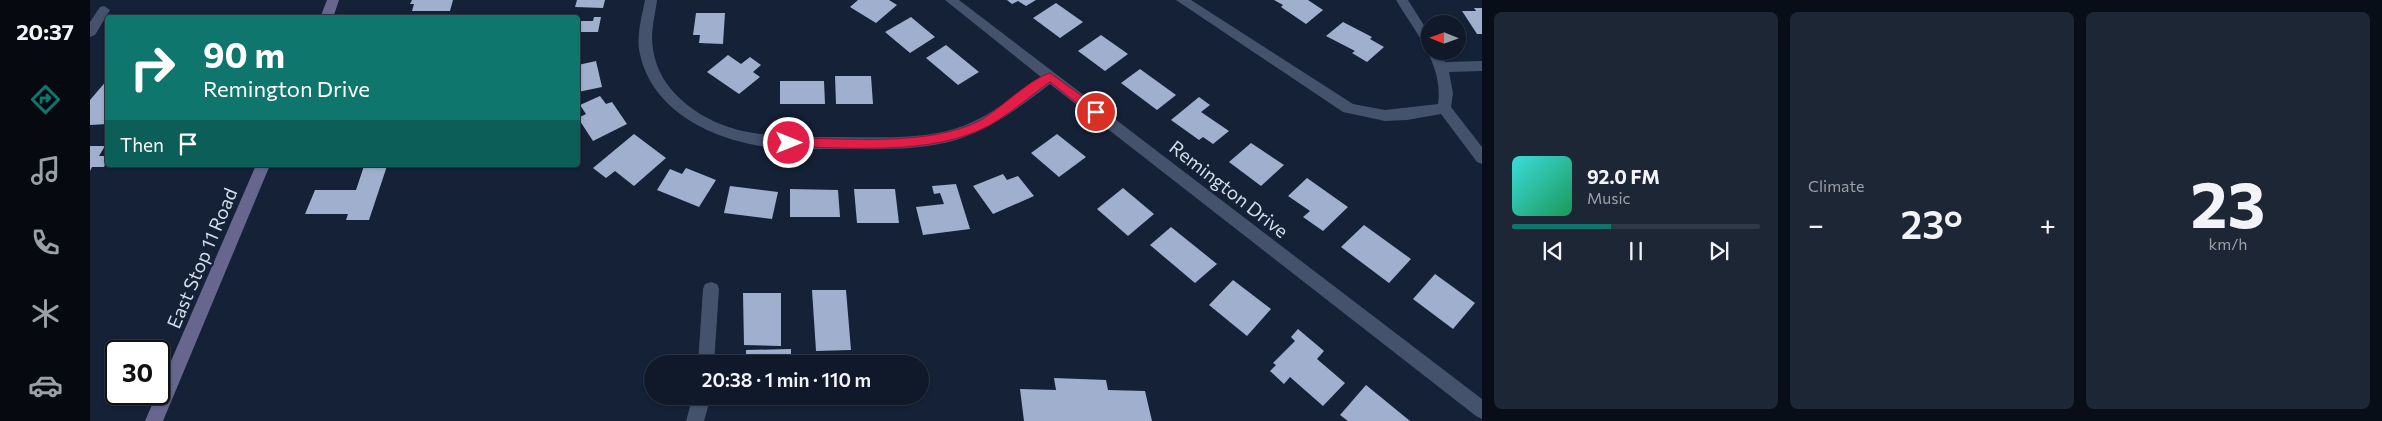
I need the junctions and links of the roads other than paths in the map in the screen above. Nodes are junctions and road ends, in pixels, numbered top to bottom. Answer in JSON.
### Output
{"nodes":[{"id":1,"x":333,"y":0,"type":"edge"},
{"id":2,"x":651,"y":0,"type":"edge"},
{"id":3,"x":951,"y":0,"type":"edge"},
{"id":4,"x":1182,"y":0,"type":"edge"},
{"id":5,"x":1402,"y":0,"type":"edge"},
{"id":6,"x":104,"y":10,"type":"dead end"},
{"id":7,"x":327,"y":15,"type":"edge"},
{"id":8,"x":1421,"y":31,"type":"edge"},
{"id":9,"x":90,"y":32,"type":"edge"},
{"id":10,"x":1437,"y":60,"type":"edge"},
{"id":11,"x":1482,"y":66,"type":"edge"},
{"id":12,"x":1440,"y":67,"type":"junction"},
{"id":13,"x":1050,"y":77,"type":"junction"},
{"id":14,"x":1444,"y":108,"type":"junction"},
{"id":15,"x":1482,"y":158,"type":"edge"},
{"id":16,"x":262,"y":167,"type":"edge"},
{"id":17,"x":711,"y":289,"type":"dead end"},
{"id":18,"x":707,"y":355,"type":"edge"},
{"id":19,"x":699,"y":405,"type":"edge"},
{"id":20,"x":1482,"y":410,"type":"edge"},
{"id":21,"x":154,"y":421,"type":"edge"},
{"id":22,"x":695,"y":421,"type":"edge"}],
"edges":[{"from":1,"to":7,"type":"main road"},
{"from":2,"to":13,"type":"street"},
{"from":3,"to":13,"type":"street","name":"Remington Drive"},
{"from":4,"to":14,"type":"street"},
{"from":5,"to":8,"type":"street"},
{"from":6,"to":9,"type":"street"},
{"from":10,"to":12,"type":"street"},
{"from":11,"to":12,"type":"street"},
{"from":12,"to":14,"type":"street"},
{"from":13,"to":20,"type":"street","name":"Remington Drive"},
{"from":14,"to":15,"type":"street"},
{"from":16,"to":21,"type":"main road","name":"East Stop 11 Road"},
{"from":17,"to":18,"type":"street"},
{"from":19,"to":22,"type":"street"}]}
